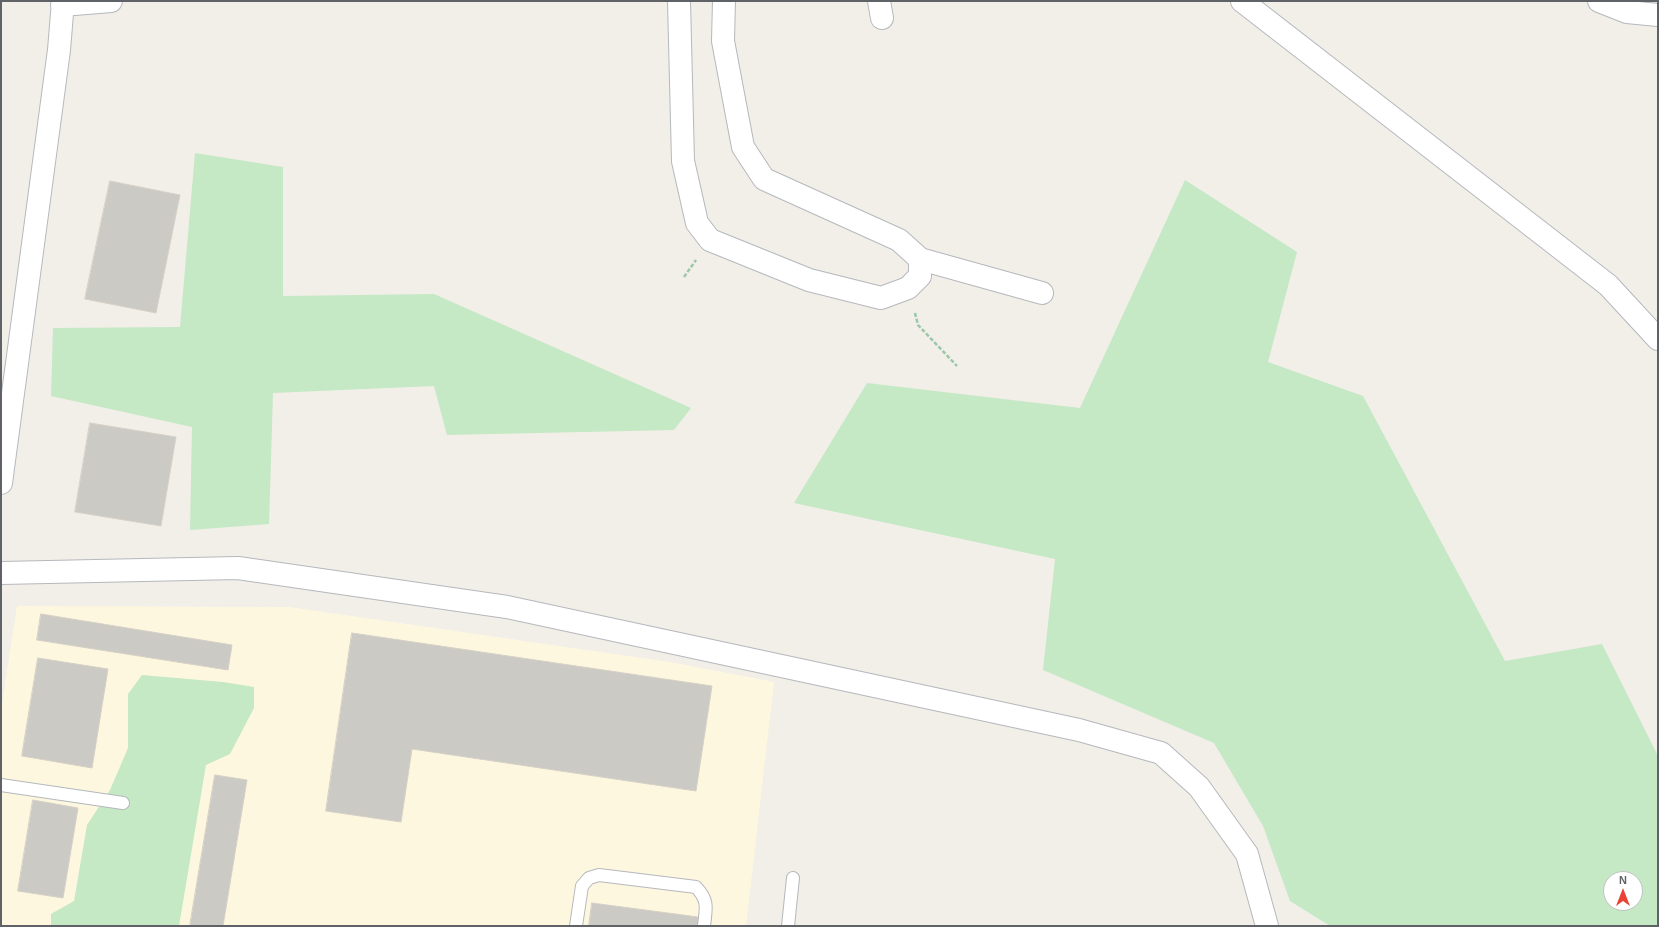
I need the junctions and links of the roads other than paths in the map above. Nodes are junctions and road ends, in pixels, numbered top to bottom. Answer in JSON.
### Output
{"nodes":[{"id":1,"x":111,"y":1,"type":"edge"},
{"id":2,"x":679,"y":1,"type":"edge"},
{"id":3,"x":724,"y":1,"type":"edge"},
{"id":4,"x":1242,"y":1,"type":"edge"},
{"id":5,"x":1599,"y":1,"type":"edge"},
{"id":6,"x":62,"y":3,"type":"edge"},
{"id":7,"x":1658,"y":15,"type":"edge"},
{"id":8,"x":920,"y":259,"type":"junction"},
{"id":9,"x":1042,"y":293,"type":"dead end"},
{"id":10,"x":1658,"y":338,"type":"edge"},
{"id":11,"x":1,"y":484,"type":"edge"},
{"id":12,"x":1,"y":573,"type":"edge"},
{"id":13,"x":1,"y":785,"type":"edge"},
{"id":14,"x":123,"y":802,"type":"dead end"},
{"id":15,"x":792,"y":878,"type":"dead end"},
{"id":16,"x":576,"y":926,"type":"edge"},
{"id":17,"x":704,"y":926,"type":"edge"},
{"id":18,"x":788,"y":926,"type":"edge"},
{"id":19,"x":1267,"y":926,"type":"edge"}],
"edges":[{"from":1,"to":6,"type":"street"},
{"from":2,"to":8,"type":"street"},
{"from":3,"to":8,"type":"street"},
{"from":4,"to":10,"type":"street"},
{"from":5,"to":7,"type":"street"},
{"from":6,"to":11,"type":"street"},
{"from":8,"to":9,"type":"street"},
{"from":12,"to":19,"type":"street"},
{"from":13,"to":14,"type":"lane"},
{"from":15,"to":18,"type":"lane"},
{"from":16,"to":17,"type":"lane"}]}
